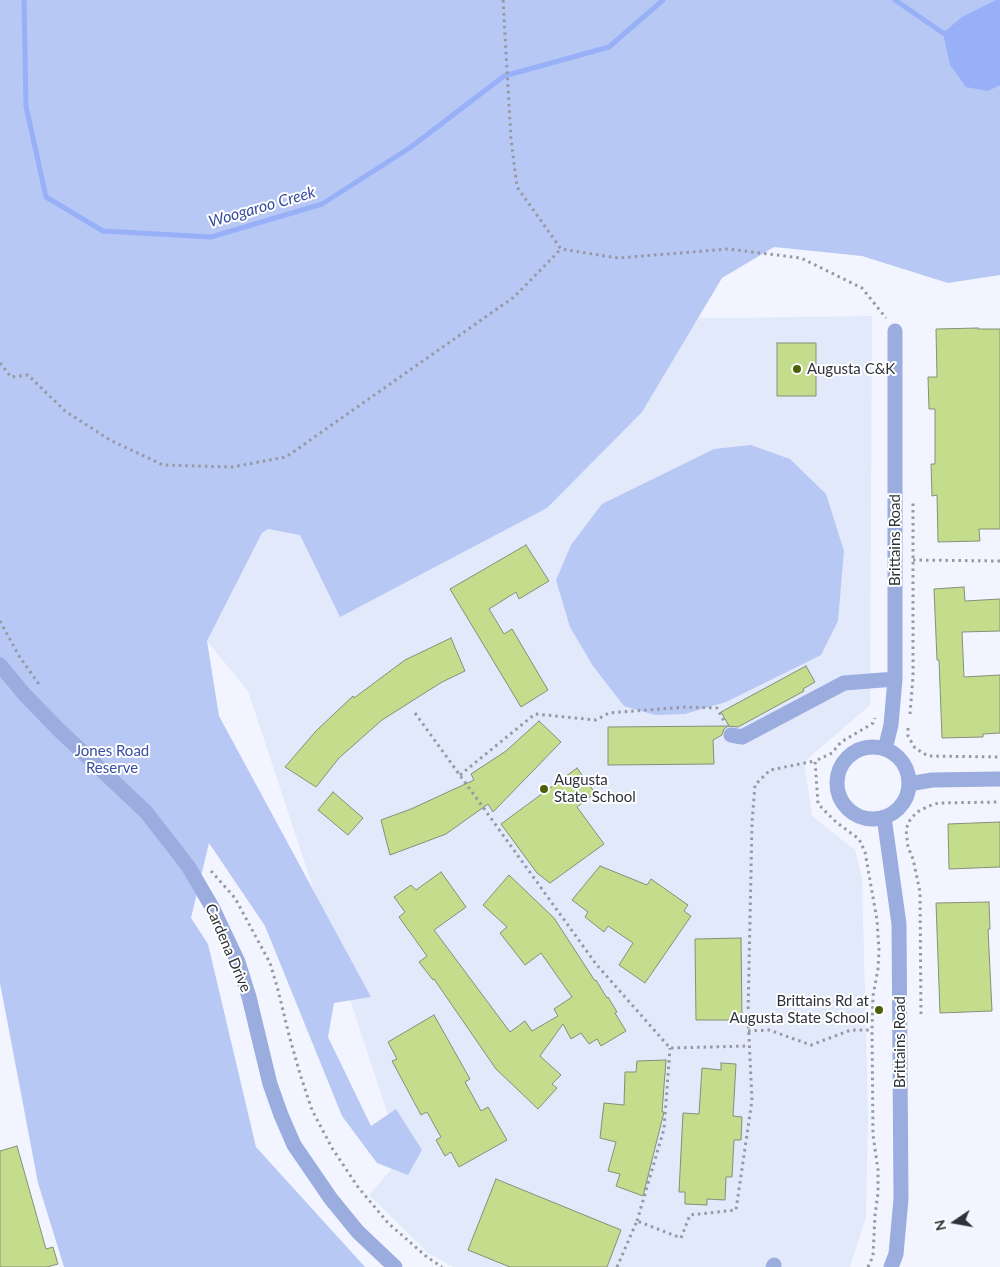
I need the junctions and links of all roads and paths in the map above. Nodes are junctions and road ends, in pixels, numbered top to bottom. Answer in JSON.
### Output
{"nodes":[{"id":1,"x":503,"y":0,"type":"edge"},
{"id":2,"x":561,"y":249,"type":"junction"},
{"id":3,"x":895,"y":331,"type":"joint"},
{"id":4,"x":0,"y":363,"type":"edge"},
{"id":5,"x":913,"y":492,"type":"dead end"},
{"id":6,"x":913,"y":560,"type":"junction"},
{"id":7,"x":1000,"y":561,"type":"edge"},
{"id":8,"x":0,"y":666,"type":"edge"},
{"id":9,"x":895,"y":678,"type":"junction"},
{"id":10,"x":877,"y":712,"type":"dead end"},
{"id":11,"x":415,"y":713,"type":"dead end"},
{"id":12,"x":909,"y":716,"type":"dead end"},
{"id":13,"x":908,"y":724,"type":"dead end"},
{"id":14,"x":731,"y":735,"type":"joint"},
{"id":15,"x":885,"y":749,"type":"junction"},
{"id":16,"x":1000,"y":757,"type":"edge"},
{"id":17,"x":815,"y":761,"type":"junction"},
{"id":18,"x":460,"y":775,"type":"junction"},
{"id":19,"x":1000,"y":779,"type":"edge"},
{"id":20,"x":908,"y":784,"type":"junction"},
{"id":21,"x":1000,"y":802,"type":"edge"},
{"id":22,"x":884,"y":817,"type":"junction"},
{"id":23,"x":921,"y":1014,"type":"dead end"},
{"id":24,"x":872,"y":1030,"type":"junction"},
{"id":25,"x":748,"y":1031,"type":"junction"},
{"id":26,"x":749,"y":1046,"type":"junction"},
{"id":27,"x":670,"y":1048,"type":"junction"},
{"id":28,"x":637,"y":1221,"type":"junction"},
{"id":29,"x":395,"y":1267,"type":"edge"},
{"id":30,"x":617,"y":1267,"type":"edge"},
{"id":31,"x":868,"y":1267,"type":"edge"},
{"id":32,"x":891,"y":1267,"type":"edge"}],
"edges":[{"from":1,"to":2,"type":"path"},
{"from":2,"to":3,"type":"path"},
{"from":2,"to":4,"type":"path"},
{"from":3,"to":9,"type":"street","name":"Brittains Road"},
{"from":5,"to":6,"type":"path"},
{"from":6,"to":7,"type":"path"},
{"from":6,"to":12,"type":"path"},
{"from":8,"to":29,"type":"street","name":"Cardena Drive"},
{"from":9,"to":14,"type":"street"},
{"from":9,"to":15,"type":"street","name":"Brittains Road"},
{"from":10,"to":17,"type":"path"},
{"from":11,"to":18,"type":"path"},
{"from":13,"to":16,"type":"path"},
{"from":14,"to":18,"type":"path"},
{"from":15,"to":20,"type":"street"},
{"from":15,"to":22,"type":"street"},
{"from":17,"to":24,"type":"path"},
{"from":17,"to":25,"type":"path"},
{"from":18,"to":27,"type":"path"},
{"from":19,"to":20,"type":"street"},
{"from":20,"to":22,"type":"street"},
{"from":21,"to":23,"type":"path"},
{"from":22,"to":32,"type":"street","name":"Brittains Road"},
{"from":24,"to":25,"type":"path"},
{"from":24,"to":31,"type":"path"},
{"from":25,"to":26,"type":"path"},
{"from":26,"to":27,"type":"path"},
{"from":26,"to":28,"type":"path"},
{"from":27,"to":28,"type":"path"},
{"from":28,"to":30,"type":"path"}]}
